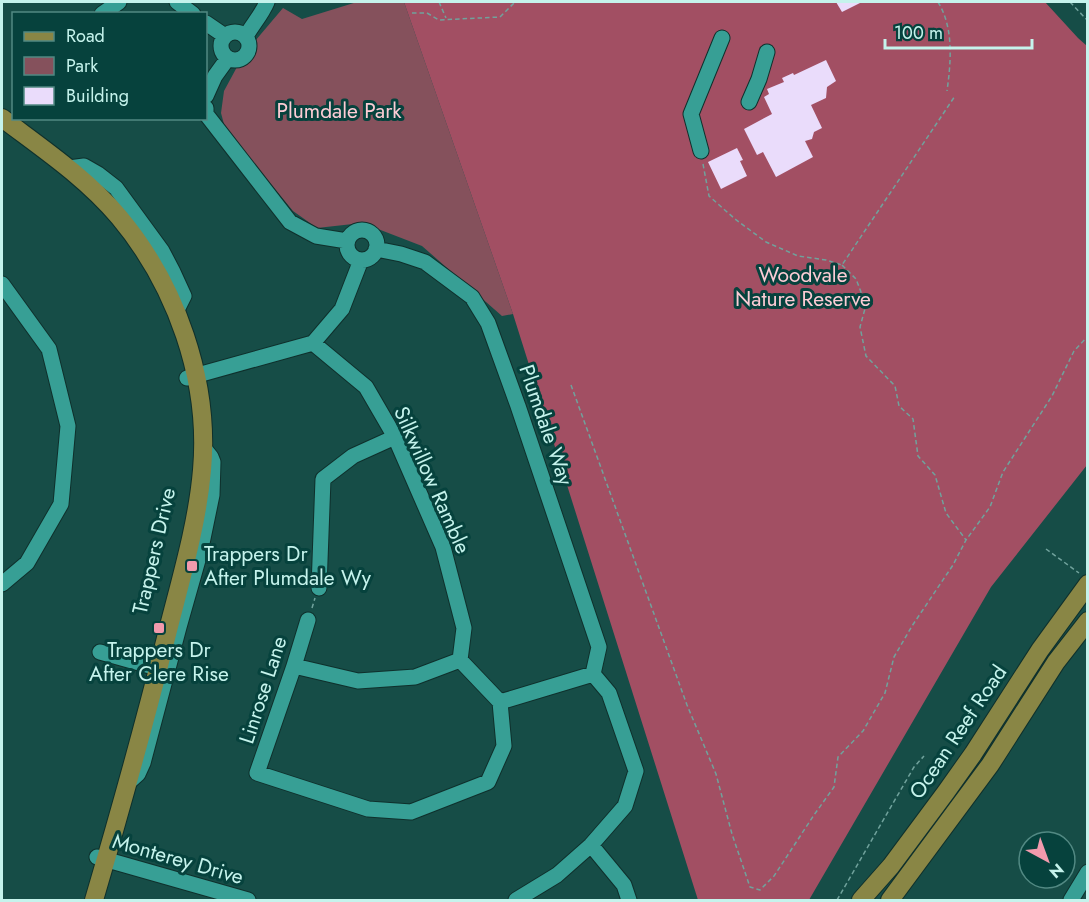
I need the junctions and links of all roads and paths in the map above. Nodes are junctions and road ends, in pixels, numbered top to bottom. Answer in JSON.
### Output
{"nodes":[{"id":1,"x":119,"y":2,"type":"edge"},
{"id":2,"x":177,"y":2,"type":"edge"},
{"id":3,"x":267,"y":2,"type":"edge"},
{"id":4,"x":439,"y":2,"type":"edge"},
{"id":5,"x":515,"y":2,"type":"edge"},
{"id":6,"x":938,"y":2,"type":"edge"},
{"id":7,"x":1070,"y":2,"type":"edge"},
{"id":8,"x":105,"y":12,"type":"edge"},
{"id":9,"x":190,"y":12,"type":"edge"},
{"id":10,"x":412,"y":13,"type":"dead end"},
{"id":11,"x":446,"y":19,"type":"junction"},
{"id":12,"x":1088,"y":21,"type":"edge"},
{"id":13,"x":207,"y":23,"type":"edge"},
{"id":14,"x":225,"y":36,"type":"junction"},
{"id":15,"x":246,"y":36,"type":"junction"},
{"id":16,"x":722,"y":38,"type":"dead end"},
{"id":17,"x":767,"y":52,"type":"dead end"},
{"id":18,"x":228,"y":58,"type":"junction"},
{"id":19,"x":947,"y":91,"type":"dead end"},
{"id":20,"x":207,"y":94,"type":"edge"},
{"id":21,"x":955,"y":96,"type":"dead end"},
{"id":22,"x":749,"y":102,"type":"dead end"},
{"id":23,"x":207,"y":114,"type":"edge"},
{"id":24,"x":2,"y":118,"type":"edge"},
{"id":25,"x":2,"y":128,"type":"edge"},
{"id":26,"x":701,"y":151,"type":"joint"},
{"id":27,"x":348,"y":241,"type":"junction"},
{"id":28,"x":376,"y":249,"type":"junction"},
{"id":29,"x":361,"y":260,"type":"junction"},
{"id":30,"x":842,"y":265,"type":"junction"},
{"id":31,"x":2,"y":284,"type":"edge"},
{"id":32,"x":1088,"y":336,"type":"edge"},
{"id":33,"x":313,"y":343,"type":"junction"},
{"id":34,"x":191,"y":377,"type":"junction"},
{"id":35,"x":570,"y":385,"type":"dead end"},
{"id":36,"x":395,"y":437,"type":"junction"},
{"id":37,"x":966,"y":540,"type":"junction"},
{"id":38,"x":1046,"y":549,"type":"dead end"},
{"id":39,"x":1084,"y":580,"type":"edge"},
{"id":40,"x":2,"y":584,"type":"edge"},
{"id":41,"x":319,"y":588,"type":"joint"},
{"id":42,"x":308,"y":620,"type":"joint"},
{"id":43,"x":1088,"y":621,"type":"edge"},
{"id":44,"x":100,"y":652,"type":"dead end"},
{"id":45,"x":460,"y":660,"type":"junction"},
{"id":46,"x":150,"y":666,"type":"junction"},
{"id":47,"x":294,"y":666,"type":"junction"},
{"id":48,"x":593,"y":674,"type":"junction"},
{"id":49,"x":500,"y":702,"type":"junction"},
{"id":50,"x":924,"y":756,"type":"dead end"},
{"id":51,"x":591,"y":845,"type":"junction"},
{"id":52,"x":102,"y":858,"type":"junction"},
{"id":53,"x":1088,"y":872,"type":"edge"},
{"id":54,"x":230,"y":898,"type":"edge"},
{"id":55,"x":85,"y":900,"type":"edge"},
{"id":56,"x":94,"y":900,"type":"edge"},
{"id":57,"x":248,"y":900,"type":"edge"},
{"id":58,"x":516,"y":900,"type":"edge"},
{"id":59,"x":629,"y":900,"type":"edge"},
{"id":60,"x":837,"y":900,"type":"edge"},
{"id":61,"x":861,"y":900,"type":"edge"},
{"id":62,"x":890,"y":900,"type":"edge"},
{"id":63,"x":1071,"y":900,"type":"edge"}],
"edges":[{"from":1,"to":8,"type":"street"},
{"from":2,"to":9,"type":"street"},
{"from":3,"to":15,"type":"street"},
{"from":4,"to":11,"type":"path"},
{"from":5,"to":11,"type":"path"},
{"from":6,"to":19,"type":"path"},
{"from":7,"to":12,"type":"path"},
{"from":10,"to":11,"type":"path"},
{"from":13,"to":14,"type":"street"},
{"from":14,"to":15,"type":"street"},
{"from":14,"to":18,"type":"street"},
{"from":15,"to":18,"type":"street"},
{"from":16,"to":26,"type":"street"},
{"from":17,"to":22,"type":"street"},
{"from":18,"to":20,"type":"street"},
{"from":21,"to":30,"type":"path"},
{"from":23,"to":27,"type":"street"},
{"from":24,"to":34,"type":"main road","name":"Trappers Drive"},
{"from":25,"to":34,"type":"main road","name":"Trappers Drive"},
{"from":26,"to":30,"type":"path"},
{"from":27,"to":28,"type":"street"},
{"from":27,"to":29,"type":"street"},
{"from":28,"to":29,"type":"street"},
{"from":28,"to":48,"type":"street","name":"Plumdale Way"},
{"from":29,"to":33,"type":"street"},
{"from":30,"to":37,"type":"path"},
{"from":31,"to":40,"type":"street"},
{"from":32,"to":37,"type":"path"},
{"from":33,"to":34,"type":"street"},
{"from":33,"to":36,"type":"street","name":"Silkwillow Ramble"},
{"from":34,"to":46,"type":"main road","name":"Trappers Drive"},
{"from":34,"to":52,"type":"main road","name":"Trappers Drive"},
{"from":35,"to":37,"type":"path"},
{"from":36,"to":41,"type":"street"},
{"from":36,"to":45,"type":"street","name":"Silkwillow Ramble"},
{"from":38,"to":39,"type":"path"},
{"from":39,"to":61,"type":"main road","name":"Ocean Reef Road"},
{"from":41,"to":42,"type":"path"},
{"from":42,"to":47,"type":"street","name":"Linrose Lane"},
{"from":43,"to":62,"type":"main road","name":"Ocean Reef Road"},
{"from":44,"to":46,"type":"street"},
{"from":45,"to":47,"type":"street"},
{"from":45,"to":49,"type":"street"},
{"from":46,"to":52,"type":"main road","name":"Trappers Drive"},
{"from":47,"to":49,"type":"street","name":"Linrose Lane"},
{"from":48,"to":49,"type":"street"},
{"from":48,"to":51,"type":"street"},
{"from":50,"to":60,"type":"path"},
{"from":51,"to":58,"type":"street"},
{"from":51,"to":59,"type":"street"},
{"from":52,"to":54,"type":"street","name":"Monterey Drive"},
{"from":52,"to":55,"type":"main road","name":"Trappers Drive"},
{"from":52,"to":56,"type":"main road","name":"Trappers Drive"},
{"from":53,"to":63,"type":"street"},
{"from":54,"to":57,"type":"street","name":"Monterey Drive"}]}
